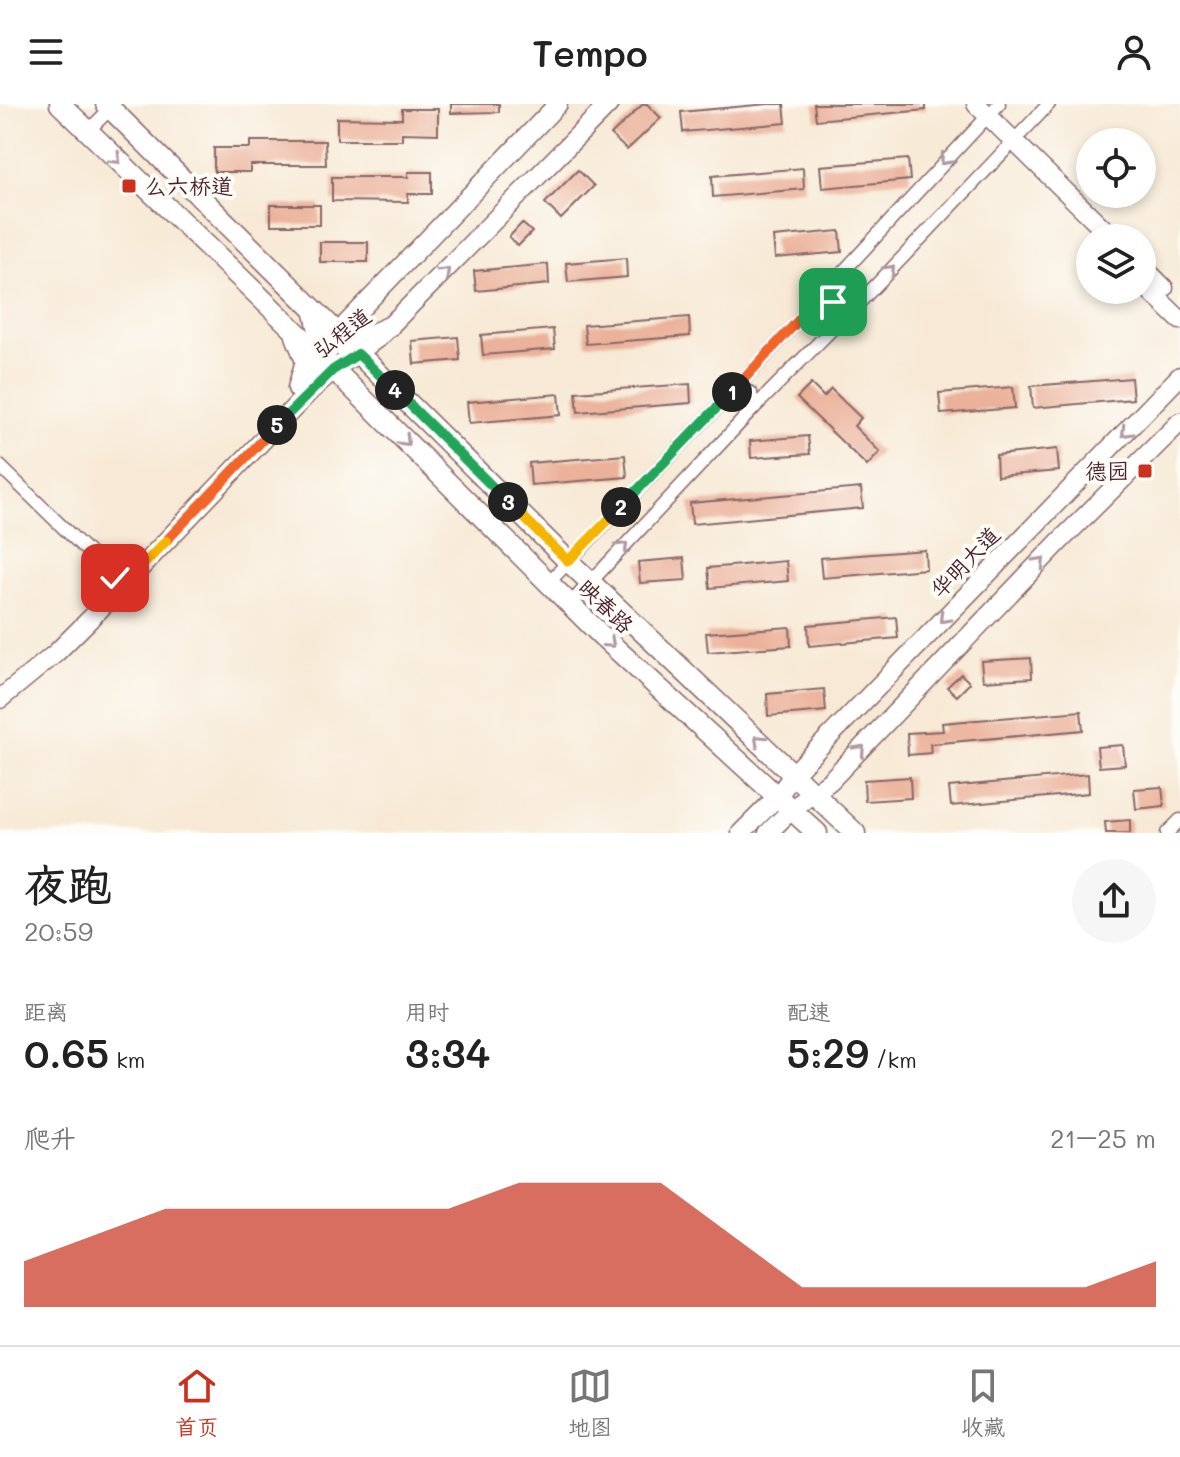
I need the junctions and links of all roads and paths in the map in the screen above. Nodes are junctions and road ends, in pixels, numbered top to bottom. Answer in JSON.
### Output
{"nodes":[{"id":1,"x":60,"y":104,"type":"edge"},
{"id":2,"x":609,"y":104,"type":"edge"},
{"id":3,"x":961,"y":104,"type":"edge"},
{"id":4,"x":1049,"y":104,"type":"edge"},
{"id":5,"x":111,"y":105,"type":"edge"},
{"id":6,"x":550,"y":107,"type":"edge"},
{"id":7,"x":985,"y":112,"type":"edge"},
{"id":8,"x":88,"y":131,"type":"junction"},
{"id":9,"x":1010,"y":145,"type":"junction"},
{"id":10,"x":1084,"y":224,"type":"edge"},
{"id":11,"x":1097,"y":224,"type":"edge"},
{"id":12,"x":1156,"y":280,"type":"edge"},
{"id":13,"x":830,"y":286,"type":"junction"},
{"id":14,"x":1156,"y":297,"type":"edge"},
{"id":15,"x":859,"y":303,"type":"junction"},
{"id":16,"x":1180,"y":304,"type":"edge"},
{"id":17,"x":364,"y":305,"type":"junction"},
{"id":18,"x":313,"y":309,"type":"junction"},
{"id":19,"x":1180,"y":320,"type":"edge"},
{"id":20,"x":290,"y":326,"type":"junction"},
{"id":21,"x":389,"y":327,"type":"joint"},
{"id":22,"x":332,"y":352,"type":"junction"},
{"id":23,"x":1180,"y":376,"type":"edge"},
{"id":24,"x":737,"y":387,"type":"junction"},
{"id":25,"x":302,"y":392,"type":"junction"},
{"id":26,"x":753,"y":409,"type":"junction"},
{"id":27,"x":1180,"y":422,"type":"edge"},
{"id":28,"x":0,"y":466,"type":"edge"},
{"id":29,"x":568,"y":561,"type":"junction"},
{"id":30,"x":119,"y":582,"type":"junction"},
{"id":31,"x":590,"y":582,"type":"junction"},
{"id":32,"x":548,"y":583,"type":"junction"},
{"id":33,"x":570,"y":604,"type":"junction"},
{"id":34,"x":0,"y":685,"type":"edge"},
{"id":35,"x":0,"y":699,"type":"edge"},
{"id":36,"x":795,"y":793,"type":"junction"},
{"id":37,"x":1180,"y":820,"type":"edge"},
{"id":38,"x":741,"y":833,"type":"edge"},
{"id":39,"x":768,"y":833,"type":"edge"},
{"id":40,"x":817,"y":833,"type":"edge"},
{"id":41,"x":855,"y":833,"type":"edge"},
{"id":42,"x":1167,"y":833,"type":"edge"}],
"edges":[{"from":1,"to":8,"type":"main road","name":"映春路"},
{"from":21,"to":2,"type":"main road","name":"弘程道","one_way":true},
{"from":3,"to":7,"type":"main road"},
{"from":4,"to":9,"type":"street"},
{"from":5,"to":8,"type":"street"},
{"from":5,"to":18,"type":"main road","name":"映春路"},
{"from":6,"to":17,"type":"main road","name":"弘程道"},
{"from":7,"to":9,"type":"main road"},
{"from":7,"to":13,"type":"street","one_way":true},
{"from":8,"to":20,"type":"main road","name":"映春路","one_way":true},
{"from":9,"to":10,"type":"main road"},
{"from":9,"to":11,"type":"main road"},
{"from":15,"to":9,"type":"street","one_way":true},
{"from":12,"to":16,"type":"main road"},
{"from":13,"to":15,"type":"street"},
{"from":13,"to":24,"type":"street"},
{"from":14,"to":19,"type":"main road"},
{"from":15,"to":26,"type":"street"},
{"from":17,"to":18,"type":"main road"},
{"from":17,"to":22,"type":"main road","name":"弘程道"},
{"from":18,"to":22,"type":"main road","name":"映春路"},
{"from":20,"to":22,"type":"main road","name":"映春路"},
{"from":20,"to":25,"type":"main road"},
{"from":21,"to":22,"type":"main road"},
{"from":22,"to":25,"type":"main road","name":"弘程道"},
{"from":22,"to":29,"type":"main road","name":"映春路"},
{"from":22,"to":32,"type":"main road","name":"映春路","one_way":true},
{"from":23,"to":36,"type":"main road","name":"华明大道","one_way":true},
{"from":24,"to":26,"type":"street"},
{"from":24,"to":29,"type":"street"},
{"from":25,"to":30,"type":"main road","name":"弘程道"},
{"from":31,"to":26,"type":"street","one_way":true},
{"from":36,"to":27,"type":"main road","one_way":true},
{"from":28,"to":30,"type":"street"},
{"from":29,"to":31,"type":"main road","name":"映春路"},
{"from":29,"to":32,"type":"street"},
{"from":30,"to":34,"type":"main road","name":"弘程道"},
{"from":30,"to":35,"type":"main road","name":"弘程道"},
{"from":31,"to":33,"type":"street"},
{"from":36,"to":31,"type":"main road","name":"映春路","one_way":true},
{"from":32,"to":33,"type":"main road","name":"映春路"},
{"from":33,"to":36,"type":"main road","name":"映春路","one_way":true},
{"from":36,"to":38,"type":"main road"},
{"from":36,"to":39,"type":"main road"},
{"from":36,"to":40,"type":"main road","name":"映春路"},
{"from":36,"to":41,"type":"main road","name":"映春路"},
{"from":37,"to":42,"type":"street"}]}
